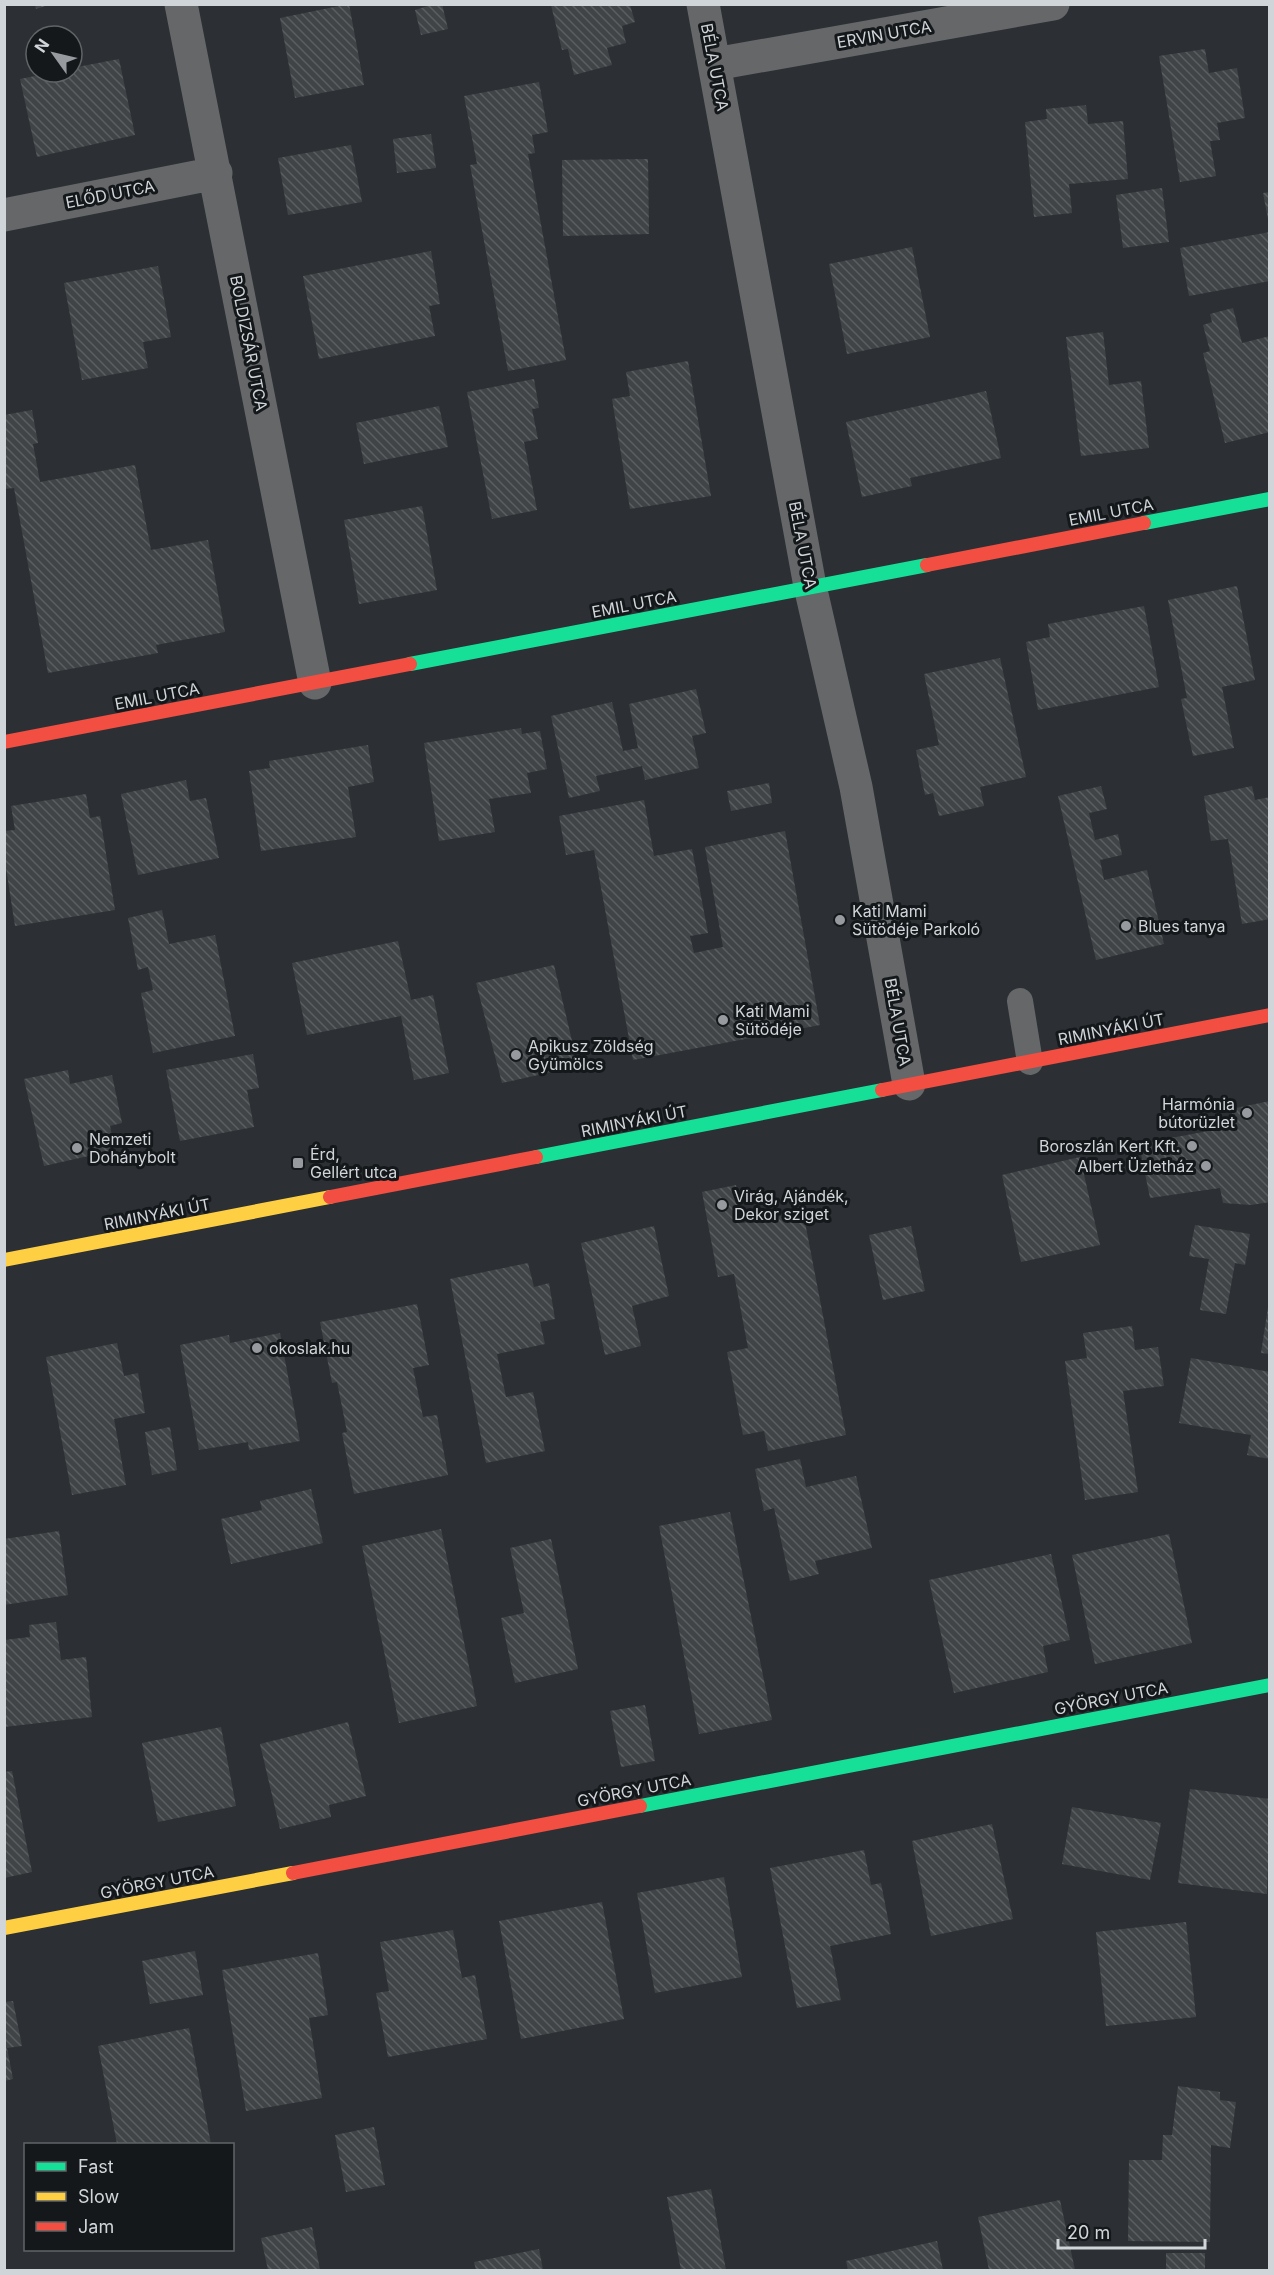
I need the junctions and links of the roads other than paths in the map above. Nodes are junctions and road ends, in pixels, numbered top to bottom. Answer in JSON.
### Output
{"nodes":[{"id":1,"x":181,"y":4,"type":"edge"},
{"id":2,"x":703,"y":4,"type":"edge"},
{"id":3,"x":1053,"y":4,"type":"edge"},
{"id":4,"x":715,"y":64,"type":"junction"},
{"id":5,"x":216,"y":173,"type":"junction"},
{"id":6,"x":4,"y":215,"type":"edge"},
{"id":7,"x":1269,"y":499,"type":"edge"},
{"id":8,"x":810,"y":586,"type":"junction"},
{"id":9,"x":315,"y":683,"type":"junction"},
{"id":10,"x":4,"y":742,"type":"edge"},
{"id":11,"x":1020,"y":1001,"type":"dead end"},
{"id":12,"x":1269,"y":1015,"type":"edge"},
{"id":13,"x":1030,"y":1062,"type":"junction"},
{"id":14,"x":909,"y":1084,"type":"junction"},
{"id":15,"x":4,"y":1260,"type":"edge"},
{"id":16,"x":1269,"y":1684,"type":"edge"},
{"id":17,"x":4,"y":1928,"type":"edge"}],
"edges":[{"from":1,"to":5,"type":"street","name":"BOLDIZSÁR UTCA"},
{"from":2,"to":4,"type":"street","name":"BÉLA UTCA"},
{"from":3,"to":4,"type":"street","name":"ERVIN UTCA"},
{"from":4,"to":8,"type":"street","name":"BÉLA UTCA"},
{"from":5,"to":6,"type":"street","name":"ELŐD UTCA"},
{"from":5,"to":9,"type":"street","name":"BOLDIZSÁR UTCA"},
{"from":7,"to":8,"type":"street","name":"EMIL UTCA"},
{"from":8,"to":9,"type":"street","name":"EMIL UTCA"},
{"from":8,"to":14,"type":"street","name":"BÉLA UTCA"},
{"from":9,"to":10,"type":"street","name":"EMIL UTCA"},
{"from":11,"to":13,"type":"lane"},
{"from":12,"to":13,"type":"street","name":"RIMINYÁKI ÚT"},
{"from":13,"to":14,"type":"street","name":"RIMINYÁKI ÚT"},
{"from":14,"to":15,"type":"street","name":"RIMINYÁKI ÚT"},
{"from":16,"to":17,"type":"street","name":"GYÖRGY UTCA"}]}
